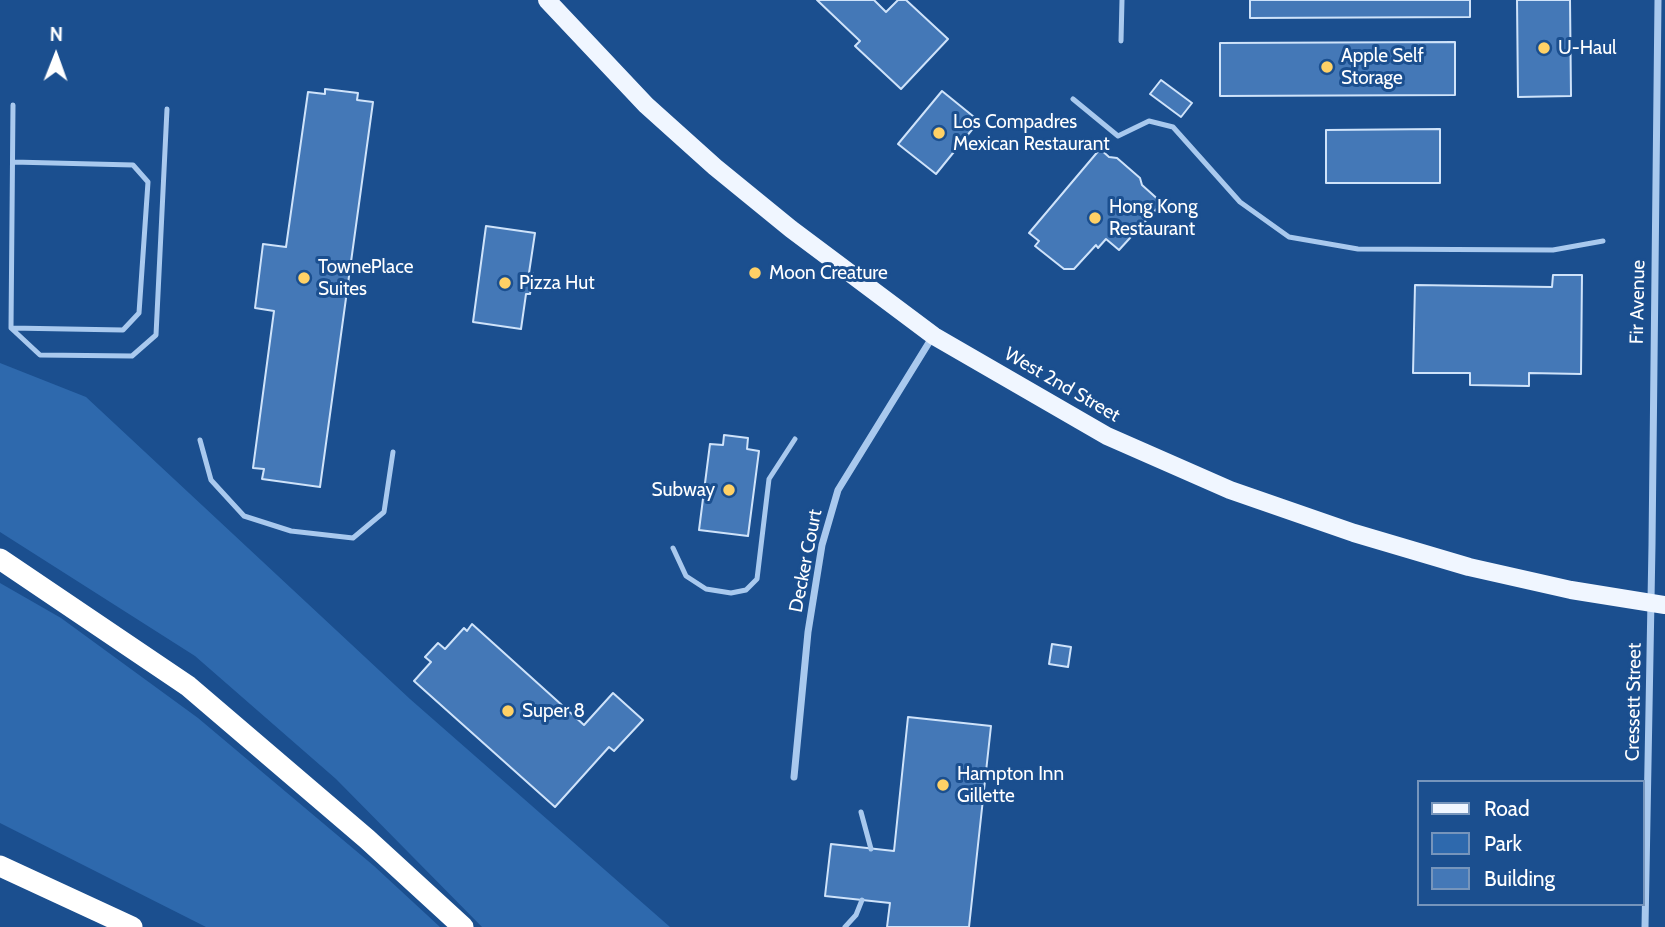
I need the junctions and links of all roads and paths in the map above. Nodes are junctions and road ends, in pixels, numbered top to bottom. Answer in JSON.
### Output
{"nodes":[{"id":1,"x":547,"y":0,"type":"edge"},
{"id":2,"x":1122,"y":0,"type":"edge"},
{"id":3,"x":1658,"y":0,"type":"edge"},
{"id":4,"x":1121,"y":41,"type":"dead end"},
{"id":5,"x":1073,"y":99,"type":"dead end"},
{"id":6,"x":13,"y":104,"type":"dead end"},
{"id":7,"x":167,"y":109,"type":"dead end"},
{"id":8,"x":13,"y":162,"type":"junction"},
{"id":9,"x":1603,"y":241,"type":"dead end"},
{"id":10,"x":11,"y":328,"type":"junction"},
{"id":11,"x":934,"y":336,"type":"junction"},
{"id":12,"x":794,"y":439,"type":"dead end"},
{"id":13,"x":200,"y":440,"type":"dead end"},
{"id":14,"x":393,"y":452,"type":"dead end"},
{"id":15,"x":673,"y":548,"type":"dead end"},
{"id":16,"x":0,"y":559,"type":"edge"},
{"id":17,"x":1658,"y":605,"type":"edge"},
{"id":18,"x":794,"y":777,"type":"dead end"},
{"id":19,"x":861,"y":813,"type":"dead end"},
{"id":20,"x":872,"y":849,"type":"dead end"},
{"id":21,"x":0,"y":866,"type":"edge"},
{"id":22,"x":862,"y":900,"type":"dead end"},
{"id":23,"x":132,"y":927,"type":"edge"},
{"id":24,"x":463,"y":927,"type":"edge"},
{"id":25,"x":845,"y":927,"type":"edge"},
{"id":26,"x":1645,"y":927,"type":"edge"}],
"edges":[{"from":1,"to":11,"type":"main road","name":"West 2nd Street"},
{"from":2,"to":4,"type":"lane"},
{"from":3,"to":17,"type":"street","name":"Fir Avenue"},
{"from":5,"to":9,"type":"lane"},
{"from":6,"to":8,"type":"lane"},
{"from":7,"to":10,"type":"lane"},
{"from":8,"to":10,"type":"lane"},
{"from":8,"to":10,"type":"lane"},
{"from":11,"to":17,"type":"main road","name":"West 2nd Street"},
{"from":11,"to":18,"type":"street","name":"Decker Court"},
{"from":12,"to":15,"type":"lane"},
{"from":13,"to":14,"type":"lane"},
{"from":16,"to":24,"type":"highway"},
{"from":17,"to":26,"type":"street","name":"Cressett Street"},
{"from":19,"to":20,"type":"lane"},
{"from":21,"to":23,"type":"highway"},
{"from":22,"to":25,"type":"lane"}]}
